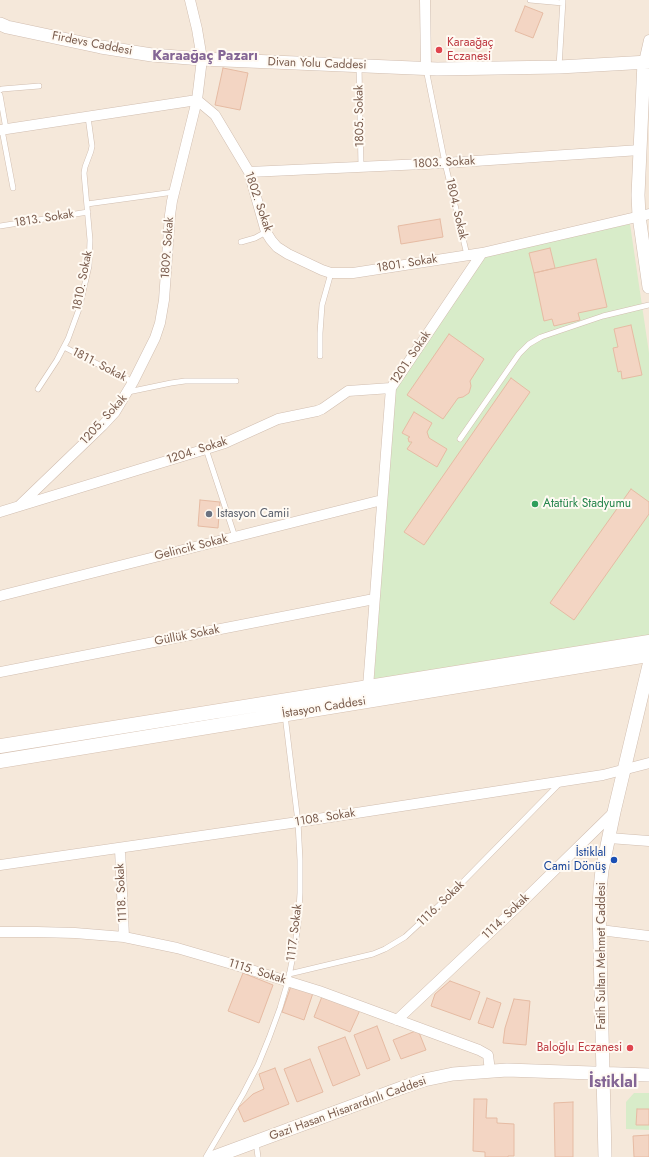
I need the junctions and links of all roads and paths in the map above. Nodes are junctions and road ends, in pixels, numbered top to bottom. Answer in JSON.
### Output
{"nodes":[{"id":1,"x":190,"y":0,"type":"edge"},
{"id":2,"x":424,"y":0,"type":"edge"},
{"id":3,"x":530,"y":0,"type":"edge"},
{"id":4,"x":563,"y":1,"type":"edge"},
{"id":5,"x":2,"y":26,"type":"edge"},
{"id":6,"x":649,"y":40,"type":"edge"},
{"id":7,"x":202,"y":59,"type":"junction"},
{"id":8,"x":647,"y":62,"type":"edge"},
{"id":9,"x":359,"y":65,"type":"junction"},
{"id":10,"x":560,"y":67,"type":"junction"},
{"id":11,"x":426,"y":68,"type":"junction"},
{"id":12,"x":39,"y":86,"type":"dead end"},
{"id":13,"x":0,"y":90,"type":"edge"},
{"id":14,"x":0,"y":96,"type":"edge"},
{"id":15,"x":197,"y":100,"type":"junction"},
{"id":16,"x":88,"y":117,"type":"junction"},
{"id":17,"x":3,"y":130,"type":"edge"},
{"id":18,"x":640,"y":150,"type":"junction"},
{"id":19,"x":445,"y":163,"type":"junction"},
{"id":20,"x":361,"y":167,"type":"junction"},
{"id":21,"x":249,"y":172,"type":"junction"},
{"id":22,"x":13,"y":188,"type":"dead end"},
{"id":23,"x":174,"y":192,"type":"junction"},
{"id":24,"x":87,"y":204,"type":"junction"},
{"id":25,"x":88,"y":212,"type":"junction"},
{"id":26,"x":644,"y":215,"type":"edge"},
{"id":27,"x":0,"y":226,"type":"edge"},
{"id":28,"x":266,"y":232,"type":"junction"},
{"id":29,"x":241,"y":242,"type":"dead end"},
{"id":30,"x":646,"y":244,"type":"edge"},
{"id":31,"x":482,"y":253,"type":"junction"},
{"id":32,"x":467,"y":255,"type":"junction"},
{"id":33,"x":331,"y":273,"type":"junction"},
{"id":34,"x":649,"y":287,"type":"edge"},
{"id":35,"x":649,"y":305,"type":"edge"},
{"id":36,"x":64,"y":347,"type":"junction"},
{"id":37,"x":320,"y":356,"type":"dead end"},
{"id":38,"x":236,"y":380,"type":"dead end"},
{"id":39,"x":133,"y":382,"type":"junction"},
{"id":40,"x":38,"y":388,"type":"dead end"},
{"id":41,"x":391,"y":388,"type":"junction"},
{"id":42,"x":127,"y":393,"type":"junction"},
{"id":43,"x":460,"y":439,"type":"dead end"},
{"id":44,"x":206,"y":449,"type":"junction"},
{"id":45,"x":382,"y":500,"type":"junction"},
{"id":46,"x":19,"y":506,"type":"junction"},
{"id":47,"x":0,"y":512,"type":"edge"},
{"id":48,"x":235,"y":537,"type":"junction"},
{"id":49,"x":0,"y":596,"type":"edge"},
{"id":50,"x":374,"y":599,"type":"junction"},
{"id":51,"x":649,"y":642,"type":"edge"},
{"id":52,"x":649,"y":655,"type":"edge"},
{"id":53,"x":649,"y":665,"type":"edge"},
{"id":54,"x":0,"y":672,"type":"edge"},
{"id":55,"x":368,"y":687,"type":"junction"},
{"id":56,"x":285,"y":714,"type":"junction"},
{"id":57,"x":0,"y":746,"type":"edge"},
{"id":58,"x":0,"y":761,"type":"edge"},
{"id":59,"x":649,"y":763,"type":"edge"},
{"id":60,"x":624,"y":770,"type":"junction"},
{"id":61,"x":561,"y":782,"type":"junction"},
{"id":62,"x":614,"y":812,"type":"junction"},
{"id":63,"x":298,"y":822,"type":"junction"},
{"id":64,"x":609,"y":838,"type":"junction"},
{"id":65,"x":649,"y":841,"type":"edge"},
{"id":66,"x":120,"y":849,"type":"junction"},
{"id":67,"x":0,"y":865,"type":"edge"},
{"id":68,"x":600,"y":930,"type":"junction"},
{"id":69,"x":0,"y":932,"type":"edge"},
{"id":70,"x":649,"y":936,"type":"edge"},
{"id":71,"x":124,"y":937,"type":"junction"},
{"id":72,"x":288,"y":977,"type":"junction"},
{"id":73,"x":397,"y":1020,"type":"junction"},
{"id":74,"x":490,"y":1070,"type":"junction"},
{"id":75,"x":604,"y":1073,"type":"junction"},
{"id":76,"x":649,"y":1075,"type":"edge"},
{"id":77,"x":256,"y":1142,"type":"junction"},
{"id":78,"x":206,"y":1157,"type":"edge"},
{"id":79,"x":214,"y":1157,"type":"edge"},
{"id":80,"x":258,"y":1157,"type":"edge"},
{"id":81,"x":605,"y":1157,"type":"edge"}],
"edges":[{"from":1,"to":7,"type":"street"},
{"from":2,"to":11,"type":"street"},
{"from":3,"to":4,"type":"lane"},
{"from":4,"to":10,"type":"lane"},
{"from":5,"to":7,"type":"street","name":"Firdevs Caddesi"},
{"from":6,"to":8,"type":"street"},
{"from":7,"to":9,"type":"street","name":"Divan Yolu Caddesi"},
{"from":7,"to":15,"type":"street"},
{"from":8,"to":10,"type":"street","name":"Divan Yolu Caddesi"},
{"from":8,"to":18,"type":"street"},
{"from":9,"to":11,"type":"street","name":"Divan Yolu Caddesi"},
{"from":9,"to":20,"type":"lane","name":"1805. Sokak"},
{"from":10,"to":11,"type":"street","name":"Divan Yolu Caddesi"},
{"from":11,"to":19,"type":"lane","name":"1804. Sokak"},
{"from":12,"to":13,"type":"lane"},
{"from":14,"to":17,"type":"lane"},
{"from":15,"to":16,"type":"street"},
{"from":15,"to":21,"type":"street","name":"1802. Sokak"},
{"from":15,"to":23,"type":"street","name":"1809. Sokak"},
{"from":16,"to":17,"type":"street"},
{"from":16,"to":24,"type":"lane","name":"1810. Sokak"},
{"from":17,"to":22,"type":"lane"},
{"from":18,"to":19,"type":"street","name":"1803. Sokak"},
{"from":18,"to":26,"type":"street"},
{"from":19,"to":20,"type":"street","name":"1803. Sokak"},
{"from":19,"to":32,"type":"lane","name":"1804. Sokak"},
{"from":20,"to":21,"type":"street","name":"1803. Sokak"},
{"from":21,"to":28,"type":"street","name":"1802. Sokak"},
{"from":23,"to":24,"type":"lane","name":"1813. Sokak"},
{"from":23,"to":39,"type":"street","name":"1809. Sokak"},
{"from":24,"to":25,"type":"lane","name":"1810. Sokak"},
{"from":25,"to":27,"type":"lane","name":"1813. Sokak"},
{"from":25,"to":36,"type":"lane","name":"1810. Sokak"},
{"from":26,"to":30,"type":"street"},
{"from":26,"to":31,"type":"street"},
{"from":28,"to":29,"type":"lane"},
{"from":28,"to":33,"type":"street","name":"1802. Sokak"},
{"from":30,"to":34,"type":"street"},
{"from":31,"to":32,"type":"street","name":"1801. Sokak"},
{"from":31,"to":41,"type":"street","name":"1201. Sokak"},
{"from":32,"to":33,"type":"street","name":"1801. Sokak"},
{"from":33,"to":37,"type":"lane"},
{"from":35,"to":43,"type":"lane"},
{"from":36,"to":39,"type":"lane","name":"1811. Sokak"},
{"from":36,"to":40,"type":"lane","name":"1810. Sokak"},
{"from":38,"to":42,"type":"lane","name":"1205. Sokak"},
{"from":39,"to":42,"type":"street","name":"1809. Sokak"},
{"from":41,"to":44,"type":"street","name":"1204. Sokak"},
{"from":41,"to":45,"type":"street","name":"1201. Sokak"},
{"from":42,"to":46,"type":"street","name":"1205. Sokak"},
{"from":44,"to":46,"type":"street","name":"1204. Sokak"},
{"from":44,"to":48,"type":"lane"},
{"from":45,"to":48,"type":"street","name":"Gelincik Sokak"},
{"from":45,"to":50,"type":"street","name":"1201. Sokak"},
{"from":46,"to":47,"type":"street","name":"1204. Sokak"},
{"from":48,"to":49,"type":"street","name":"Gelincik Sokak"},
{"from":50,"to":54,"type":"street","name":"Güllük Sokak"},
{"from":50,"to":55,"type":"street","name":"1201. Sokak"},
{"from":51,"to":55,"type":"main road","name":"İstasyon Caddesi"},
{"from":52,"to":56,"type":"main road","name":"İstasyon Caddesi"},
{"from":53,"to":60,"type":"street","name":"Fatih Sultan Mehmet Caddesi"},
{"from":55,"to":57,"type":"main road","name":"İstasyon Caddesi"},
{"from":56,"to":58,"type":"main road","name":"İstasyon Caddesi"},
{"from":56,"to":63,"type":"lane","name":"1117. Sokak"},
{"from":59,"to":60,"type":"street","name":"1108. Sokak"},
{"from":60,"to":61,"type":"street","name":"1108. Sokak"},
{"from":60,"to":62,"type":"street","name":"Fatih Sultan Mehmet Caddesi"},
{"from":61,"to":63,"type":"street","name":"1108. Sokak"},
{"from":61,"to":72,"type":"lane","name":"1116. Sokak"},
{"from":62,"to":64,"type":"street","name":"Fatih Sultan Mehmet Caddesi"},
{"from":62,"to":73,"type":"street","name":"1114. Sokak"},
{"from":63,"to":66,"type":"street","name":"1108. Sokak"},
{"from":63,"to":72,"type":"lane","name":"1117. Sokak"},
{"from":64,"to":65,"type":"street"},
{"from":64,"to":68,"type":"street","name":"Fatih Sultan Mehmet Caddesi"},
{"from":66,"to":67,"type":"street","name":"1108. Sokak"},
{"from":66,"to":71,"type":"street","name":"1118. Sokak"},
{"from":68,"to":70,"type":"street"},
{"from":68,"to":75,"type":"street","name":"Fatih Sultan Mehmet Caddesi"},
{"from":69,"to":71,"type":"street","name":"1115. Sokak"},
{"from":71,"to":72,"type":"street","name":"1115. Sokak"},
{"from":72,"to":73,"type":"street","name":"1115. Sokak"},
{"from":72,"to":78,"type":"lane","name":"1117. Sokak"},
{"from":73,"to":74,"type":"street","name":"1115. Sokak"},
{"from":74,"to":75,"type":"street","name":"Gazi Hasan Hisarardınlı Caddesi"},
{"from":74,"to":77,"type":"street","name":"Gazi Hasan Hisarardınlı Caddesi"},
{"from":75,"to":76,"type":"street","name":"Gazi Hasan Hisarardınlı Caddesi"},
{"from":75,"to":81,"type":"street","name":"Fatih Sultan Mehmet Caddesi"},
{"from":77,"to":79,"type":"street","name":"Gazi Hasan Hisarardınlı Caddesi"},
{"from":77,"to":80,"type":"lane"}]}
